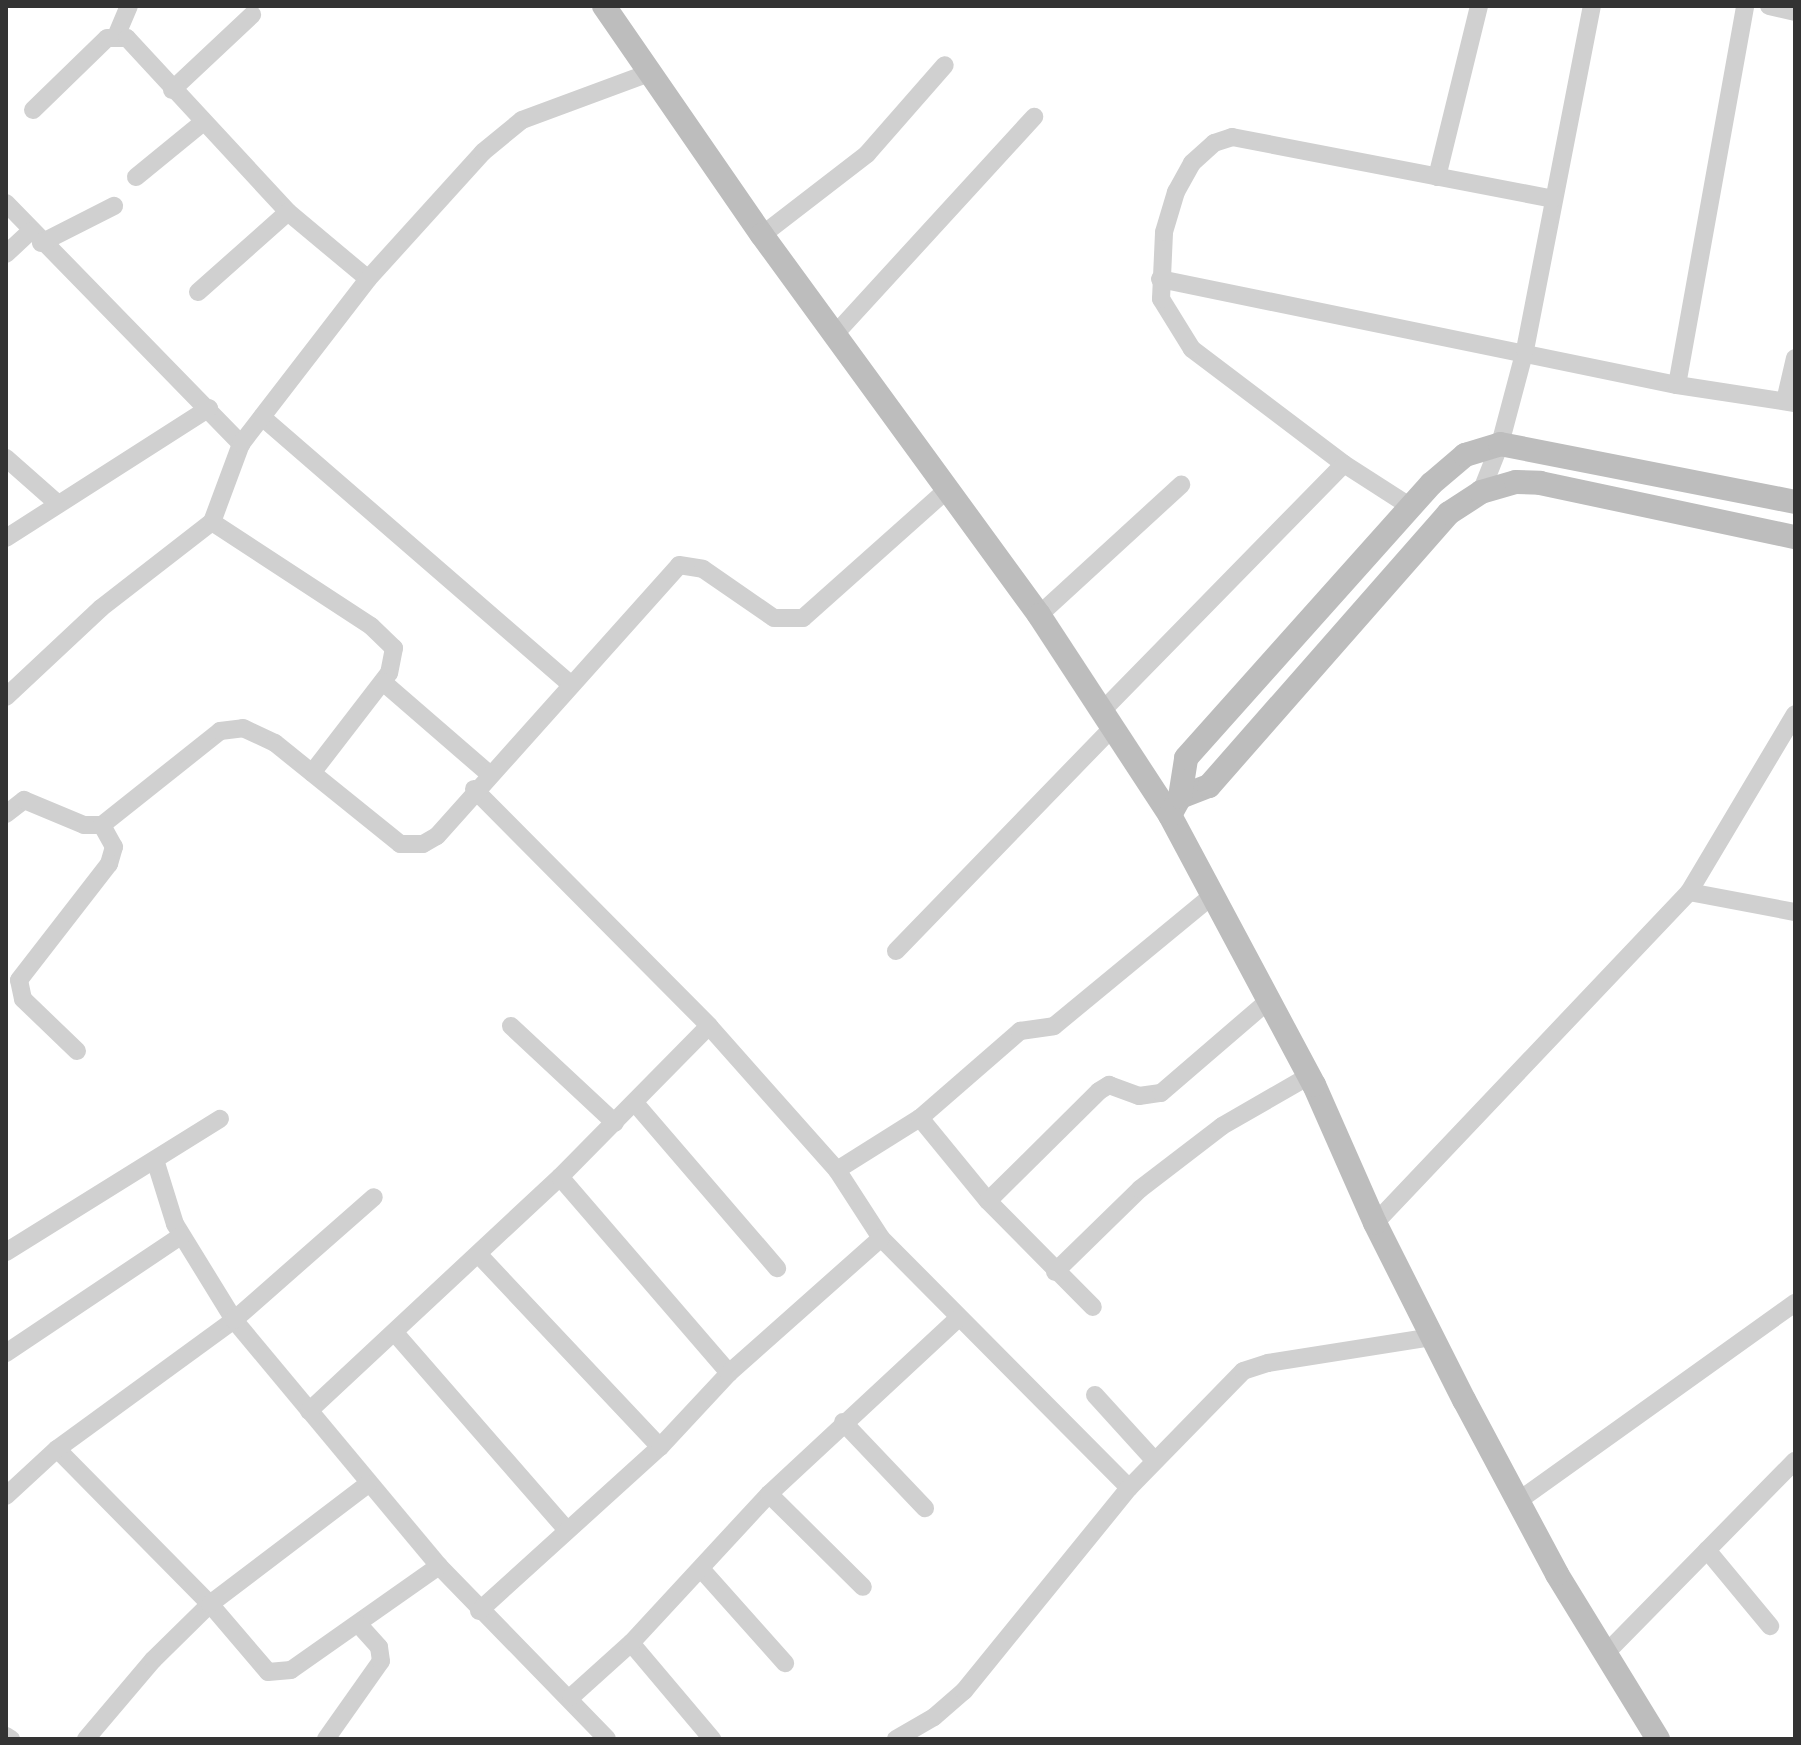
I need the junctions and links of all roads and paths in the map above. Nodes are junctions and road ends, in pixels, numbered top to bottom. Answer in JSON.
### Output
{"nodes":[{"id":1,"x":129,"y":6,"type":"edge"},
{"id":2,"x":604,"y":6,"type":"edge"},
{"id":3,"x":1479,"y":6,"type":"edge"},
{"id":4,"x":1592,"y":6,"type":"edge"},
{"id":5,"x":1745,"y":6,"type":"edge"},
{"id":6,"x":1769,"y":6,"type":"edge"},
{"id":7,"x":1795,"y":12,"type":"edge"},
{"id":8,"x":252,"y":15,"type":"dead end"},
{"id":9,"x":117,"y":34,"type":"junction"},
{"id":10,"x":945,"y":65,"type":"dead end"},
{"id":11,"x":652,"y":72,"type":"junction"},
{"id":12,"x":172,"y":90,"type":"junction"},
{"id":13,"x":33,"y":110,"type":"dead end"},
{"id":14,"x":1034,"y":117,"type":"dead end"},
{"id":15,"x":202,"y":123,"type":"junction"},
{"id":16,"x":136,"y":177,"type":"dead end"},
{"id":17,"x":1437,"y":177,"type":"junction"},
{"id":18,"x":1553,"y":199,"type":"junction"},
{"id":19,"x":6,"y":203,"type":"edge"},
{"id":20,"x":114,"y":206,"type":"dead end"},
{"id":21,"x":288,"y":212,"type":"junction"},
{"id":22,"x":762,"y":235,"type":"junction"},
{"id":23,"x":36,"y":238,"type":"junction"},
{"id":24,"x":6,"y":254,"type":"edge"},
{"id":25,"x":368,"y":279,"type":"junction"},
{"id":26,"x":1160,"y":279,"type":"junction"},
{"id":27,"x":198,"y":292,"type":"dead end"},
{"id":28,"x":837,"y":332,"type":"junction"},
{"id":29,"x":1525,"y":350,"type":"junction"},
{"id":30,"x":1795,"y":358,"type":"edge"},
{"id":31,"x":1677,"y":385,"type":"junction"},
{"id":32,"x":1790,"y":402,"type":"edge"},
{"id":33,"x":209,"y":408,"type":"junction"},
{"id":34,"x":262,"y":417,"type":"junction"},
{"id":35,"x":241,"y":444,"type":"junction"},
{"id":36,"x":1500,"y":444,"type":"junction"},
{"id":37,"x":6,"y":458,"type":"edge"},
{"id":38,"x":1344,"y":464,"type":"junction"},
{"id":39,"x":1181,"y":485,"type":"dead end"},
{"id":40,"x":949,"y":488,"type":"junction"},
{"id":41,"x":1481,"y":492,"type":"junction"},
{"id":42,"x":1795,"y":502,"type":"edge"},
{"id":43,"x":57,"y":503,"type":"junction"},
{"id":44,"x":1411,"y":507,"type":"junction"},
{"id":45,"x":212,"y":522,"type":"junction"},
{"id":46,"x":1795,"y":537,"type":"edge"},
{"id":47,"x":6,"y":538,"type":"edge"},
{"id":48,"x":1039,"y":615,"type":"junction"},
{"id":49,"x":383,"y":682,"type":"junction"},
{"id":50,"x":569,"y":683,"type":"junction"},
{"id":51,"x":6,"y":697,"type":"edge"},
{"id":52,"x":1795,"y":714,"type":"edge"},
{"id":53,"x":1108,"y":718,"type":"junction"},
{"id":54,"x":312,"y":773,"type":"junction"},
{"id":55,"x":488,"y":773,"type":"junction"},
{"id":56,"x":474,"y":789,"type":"junction"},
{"id":57,"x":1175,"y":806,"type":"junction"},
{"id":58,"x":6,"y":814,"type":"edge"},
{"id":59,"x":102,"y":825,"type":"junction"},
{"id":60,"x":1689,"y":892,"type":"junction"},
{"id":61,"x":1213,"y":895,"type":"junction"},
{"id":62,"x":1795,"y":912,"type":"edge"},
{"id":63,"x":896,"y":951,"type":"dead end"},
{"id":64,"x":19,"y":980,"type":"junction"},
{"id":65,"x":6,"y":996,"type":"edge"},
{"id":66,"x":1269,"y":1000,"type":"junction"},
{"id":67,"x":511,"y":1026,"type":"dead end"},
{"id":68,"x":709,"y":1026,"type":"junction"},
{"id":69,"x":77,"y":1051,"type":"dead end"},
{"id":70,"x":1309,"y":1076,"type":"junction"},
{"id":71,"x":635,"y":1103,"type":"junction"},
{"id":72,"x":920,"y":1118,"type":"junction"},
{"id":73,"x":220,"y":1119,"type":"dead end"},
{"id":74,"x":615,"y":1123,"type":"junction"},
{"id":75,"x":156,"y":1163,"type":"junction"},
{"id":76,"x":837,"y":1170,"type":"junction"},
{"id":77,"x":560,"y":1177,"type":"junction"},
{"id":78,"x":374,"y":1197,"type":"dead end"},
{"id":79,"x":988,"y":1201,"type":"junction"},
{"id":80,"x":1375,"y":1223,"type":"junction"},
{"id":81,"x":181,"y":1236,"type":"junction"},
{"id":82,"x":881,"y":1238,"type":"junction"},
{"id":83,"x":6,"y":1252,"type":"edge"},
{"id":84,"x":479,"y":1255,"type":"junction"},
{"id":85,"x":777,"y":1268,"type":"dead end"},
{"id":86,"x":1055,"y":1272,"type":"junction"},
{"id":87,"x":1795,"y":1303,"type":"edge"},
{"id":88,"x":1093,"y":1307,"type":"dead end"},
{"id":89,"x":957,"y":1319,"type":"junction"},
{"id":90,"x":234,"y":1320,"type":"junction"},
{"id":91,"x":395,"y":1333,"type":"junction"},
{"id":92,"x":1433,"y":1337,"type":"junction"},
{"id":93,"x":6,"y":1353,"type":"edge"},
{"id":94,"x":729,"y":1373,"type":"junction"},
{"id":95,"x":1095,"y":1395,"type":"dead end"},
{"id":96,"x":309,"y":1411,"type":"junction"},
{"id":97,"x":843,"y":1422,"type":"junction"},
{"id":98,"x":660,"y":1447,"type":"junction"},
{"id":99,"x":57,"y":1449,"type":"junction"},
{"id":100,"x":1155,"y":1461,"type":"junction"},
{"id":101,"x":1795,"y":1461,"type":"edge"},
{"id":102,"x":368,"y":1484,"type":"junction"},
{"id":103,"x":1129,"y":1488,"type":"junction"},
{"id":104,"x":769,"y":1494,"type":"junction"},
{"id":105,"x":6,"y":1496,"type":"edge"},
{"id":106,"x":1521,"y":1499,"type":"junction"},
{"id":107,"x":925,"y":1508,"type":"dead end"},
{"id":108,"x":567,"y":1530,"type":"junction"},
{"id":109,"x":1707,"y":1550,"type":"junction"},
{"id":110,"x":439,"y":1566,"type":"junction"},
{"id":111,"x":702,"y":1570,"type":"junction"},
{"id":112,"x":863,"y":1587,"type":"dead end"},
{"id":113,"x":210,"y":1604,"type":"junction"},
{"id":114,"x":479,"y":1611,"type":"junction"},
{"id":115,"x":358,"y":1624,"type":"junction"},
{"id":116,"x":1770,"y":1626,"type":"dead end"},
{"id":117,"x":631,"y":1643,"type":"junction"},
{"id":118,"x":1607,"y":1652,"type":"junction"},
{"id":119,"x":785,"y":1663,"type":"dead end"},
{"id":120,"x":571,"y":1697,"type":"junction"},
{"id":121,"x":86,"y":1739,"type":"edge"},
{"id":122,"x":326,"y":1739,"type":"edge"},
{"id":123,"x":607,"y":1739,"type":"edge"},
{"id":124,"x":712,"y":1739,"type":"edge"},
{"id":125,"x":896,"y":1739,"type":"edge"},
{"id":126,"x":1658,"y":1739,"type":"edge"}],
"edges":[{"from":1,"to":9,"type":"street"},
{"from":2,"to":11,"type":"street"},
{"from":3,"to":17,"type":"street"},
{"from":4,"to":18,"type":"street"},
{"from":5,"to":31,"type":"street"},
{"from":6,"to":7,"type":"street"},
{"from":8,"to":12,"type":"street"},
{"from":9,"to":12,"type":"street"},
{"from":9,"to":13,"type":"street"},
{"from":10,"to":22,"type":"street"},
{"from":11,"to":22,"type":"street"},
{"from":11,"to":25,"type":"street"},
{"from":12,"to":15,"type":"street"},
{"from":14,"to":28,"type":"street"},
{"from":15,"to":16,"type":"street"},
{"from":15,"to":21,"type":"street"},
{"from":17,"to":18,"type":"street"},
{"from":17,"to":26,"type":"street"},
{"from":18,"to":29,"type":"street"},
{"from":19,"to":23,"type":"street"},
{"from":20,"to":23,"type":"street"},
{"from":21,"to":25,"type":"street"},
{"from":21,"to":27,"type":"street"},
{"from":22,"to":28,"type":"street"},
{"from":23,"to":24,"type":"street"},
{"from":23,"to":33,"type":"street"},
{"from":25,"to":34,"type":"street"},
{"from":26,"to":29,"type":"street"},
{"from":26,"to":38,"type":"street"},
{"from":28,"to":40,"type":"street"},
{"from":29,"to":31,"type":"street"},
{"from":29,"to":36,"type":"street"},
{"from":30,"to":32,"type":"street"},
{"from":31,"to":32,"type":"street"},
{"from":33,"to":35,"type":"street"},
{"from":33,"to":43,"type":"street"},
{"from":34,"to":35,"type":"street"},
{"from":34,"to":50,"type":"street"},
{"from":35,"to":45,"type":"street"},
{"from":36,"to":41,"type":"street"},
{"from":36,"to":42,"type":"street"},
{"from":36,"to":44,"type":"street"},
{"from":37,"to":43,"type":"street"},
{"from":38,"to":44,"type":"street"},
{"from":38,"to":53,"type":"street"},
{"from":39,"to":48,"type":"street"},
{"from":40,"to":48,"type":"street"},
{"from":40,"to":50,"type":"street"},
{"from":41,"to":46,"type":"street"},
{"from":41,"to":57,"type":"street"},
{"from":43,"to":47,"type":"street"},
{"from":44,"to":57,"type":"street"},
{"from":45,"to":49,"type":"street"},
{"from":45,"to":51,"type":"street"},
{"from":48,"to":53,"type":"street"},
{"from":49,"to":54,"type":"street"},
{"from":49,"to":55,"type":"street"},
{"from":50,"to":55,"type":"street"},
{"from":52,"to":60,"type":"street"},
{"from":53,"to":57,"type":"street"},
{"from":53,"to":63,"type":"street"},
{"from":54,"to":56,"type":"street"},
{"from":54,"to":59,"type":"street"},
{"from":55,"to":56,"type":"street"},
{"from":56,"to":68,"type":"street"},
{"from":57,"to":61,"type":"street"},
{"from":58,"to":59,"type":"street"},
{"from":59,"to":64,"type":"street"},
{"from":60,"to":62,"type":"street"},
{"from":60,"to":80,"type":"street"},
{"from":61,"to":66,"type":"street"},
{"from":61,"to":72,"type":"street"},
{"from":64,"to":65,"type":"street"},
{"from":64,"to":69,"type":"street"},
{"from":66,"to":70,"type":"street"},
{"from":66,"to":79,"type":"street"},
{"from":67,"to":74,"type":"street"},
{"from":68,"to":71,"type":"street"},
{"from":68,"to":76,"type":"street"},
{"from":70,"to":80,"type":"street"},
{"from":70,"to":86,"type":"street"},
{"from":71,"to":74,"type":"street"},
{"from":71,"to":85,"type":"street"},
{"from":72,"to":76,"type":"street"},
{"from":72,"to":79,"type":"street"},
{"from":73,"to":75,"type":"street"},
{"from":74,"to":77,"type":"street"},
{"from":75,"to":81,"type":"street"},
{"from":75,"to":83,"type":"street"},
{"from":76,"to":82,"type":"street"},
{"from":77,"to":84,"type":"street"},
{"from":77,"to":94,"type":"street"},
{"from":78,"to":90,"type":"street"},
{"from":79,"to":86,"type":"street"},
{"from":80,"to":92,"type":"street"},
{"from":81,"to":90,"type":"street"},
{"from":81,"to":93,"type":"street"},
{"from":82,"to":89,"type":"street"},
{"from":82,"to":94,"type":"street"},
{"from":84,"to":91,"type":"street"},
{"from":84,"to":98,"type":"street"},
{"from":86,"to":88,"type":"street"},
{"from":87,"to":106,"type":"street"},
{"from":89,"to":97,"type":"street"},
{"from":89,"to":103,"type":"street"},
{"from":90,"to":96,"type":"street"},
{"from":90,"to":99,"type":"street"},
{"from":91,"to":96,"type":"street"},
{"from":91,"to":108,"type":"street"},
{"from":92,"to":100,"type":"street"},
{"from":92,"to":106,"type":"street"},
{"from":94,"to":98,"type":"street"},
{"from":95,"to":100,"type":"street"},
{"from":96,"to":102,"type":"street"},
{"from":97,"to":104,"type":"street"},
{"from":97,"to":107,"type":"street"},
{"from":98,"to":108,"type":"street"},
{"from":99,"to":105,"type":"street"},
{"from":99,"to":113,"type":"street"},
{"from":100,"to":103,"type":"street"},
{"from":101,"to":109,"type":"street"},
{"from":102,"to":110,"type":"street"},
{"from":102,"to":113,"type":"street"},
{"from":103,"to":125,"type":"street"},
{"from":104,"to":111,"type":"street"},
{"from":104,"to":112,"type":"street"},
{"from":106,"to":118,"type":"street"},
{"from":108,"to":114,"type":"street"},
{"from":109,"to":116,"type":"street"},
{"from":109,"to":118,"type":"street"},
{"from":110,"to":114,"type":"street"},
{"from":110,"to":115,"type":"street"},
{"from":111,"to":117,"type":"street"},
{"from":111,"to":119,"type":"street"},
{"from":113,"to":115,"type":"street"},
{"from":113,"to":121,"type":"street"},
{"from":114,"to":120,"type":"street"},
{"from":115,"to":122,"type":"street"},
{"from":117,"to":120,"type":"street"},
{"from":117,"to":124,"type":"street"},
{"from":118,"to":126,"type":"street"},
{"from":120,"to":123,"type":"street"}]}
